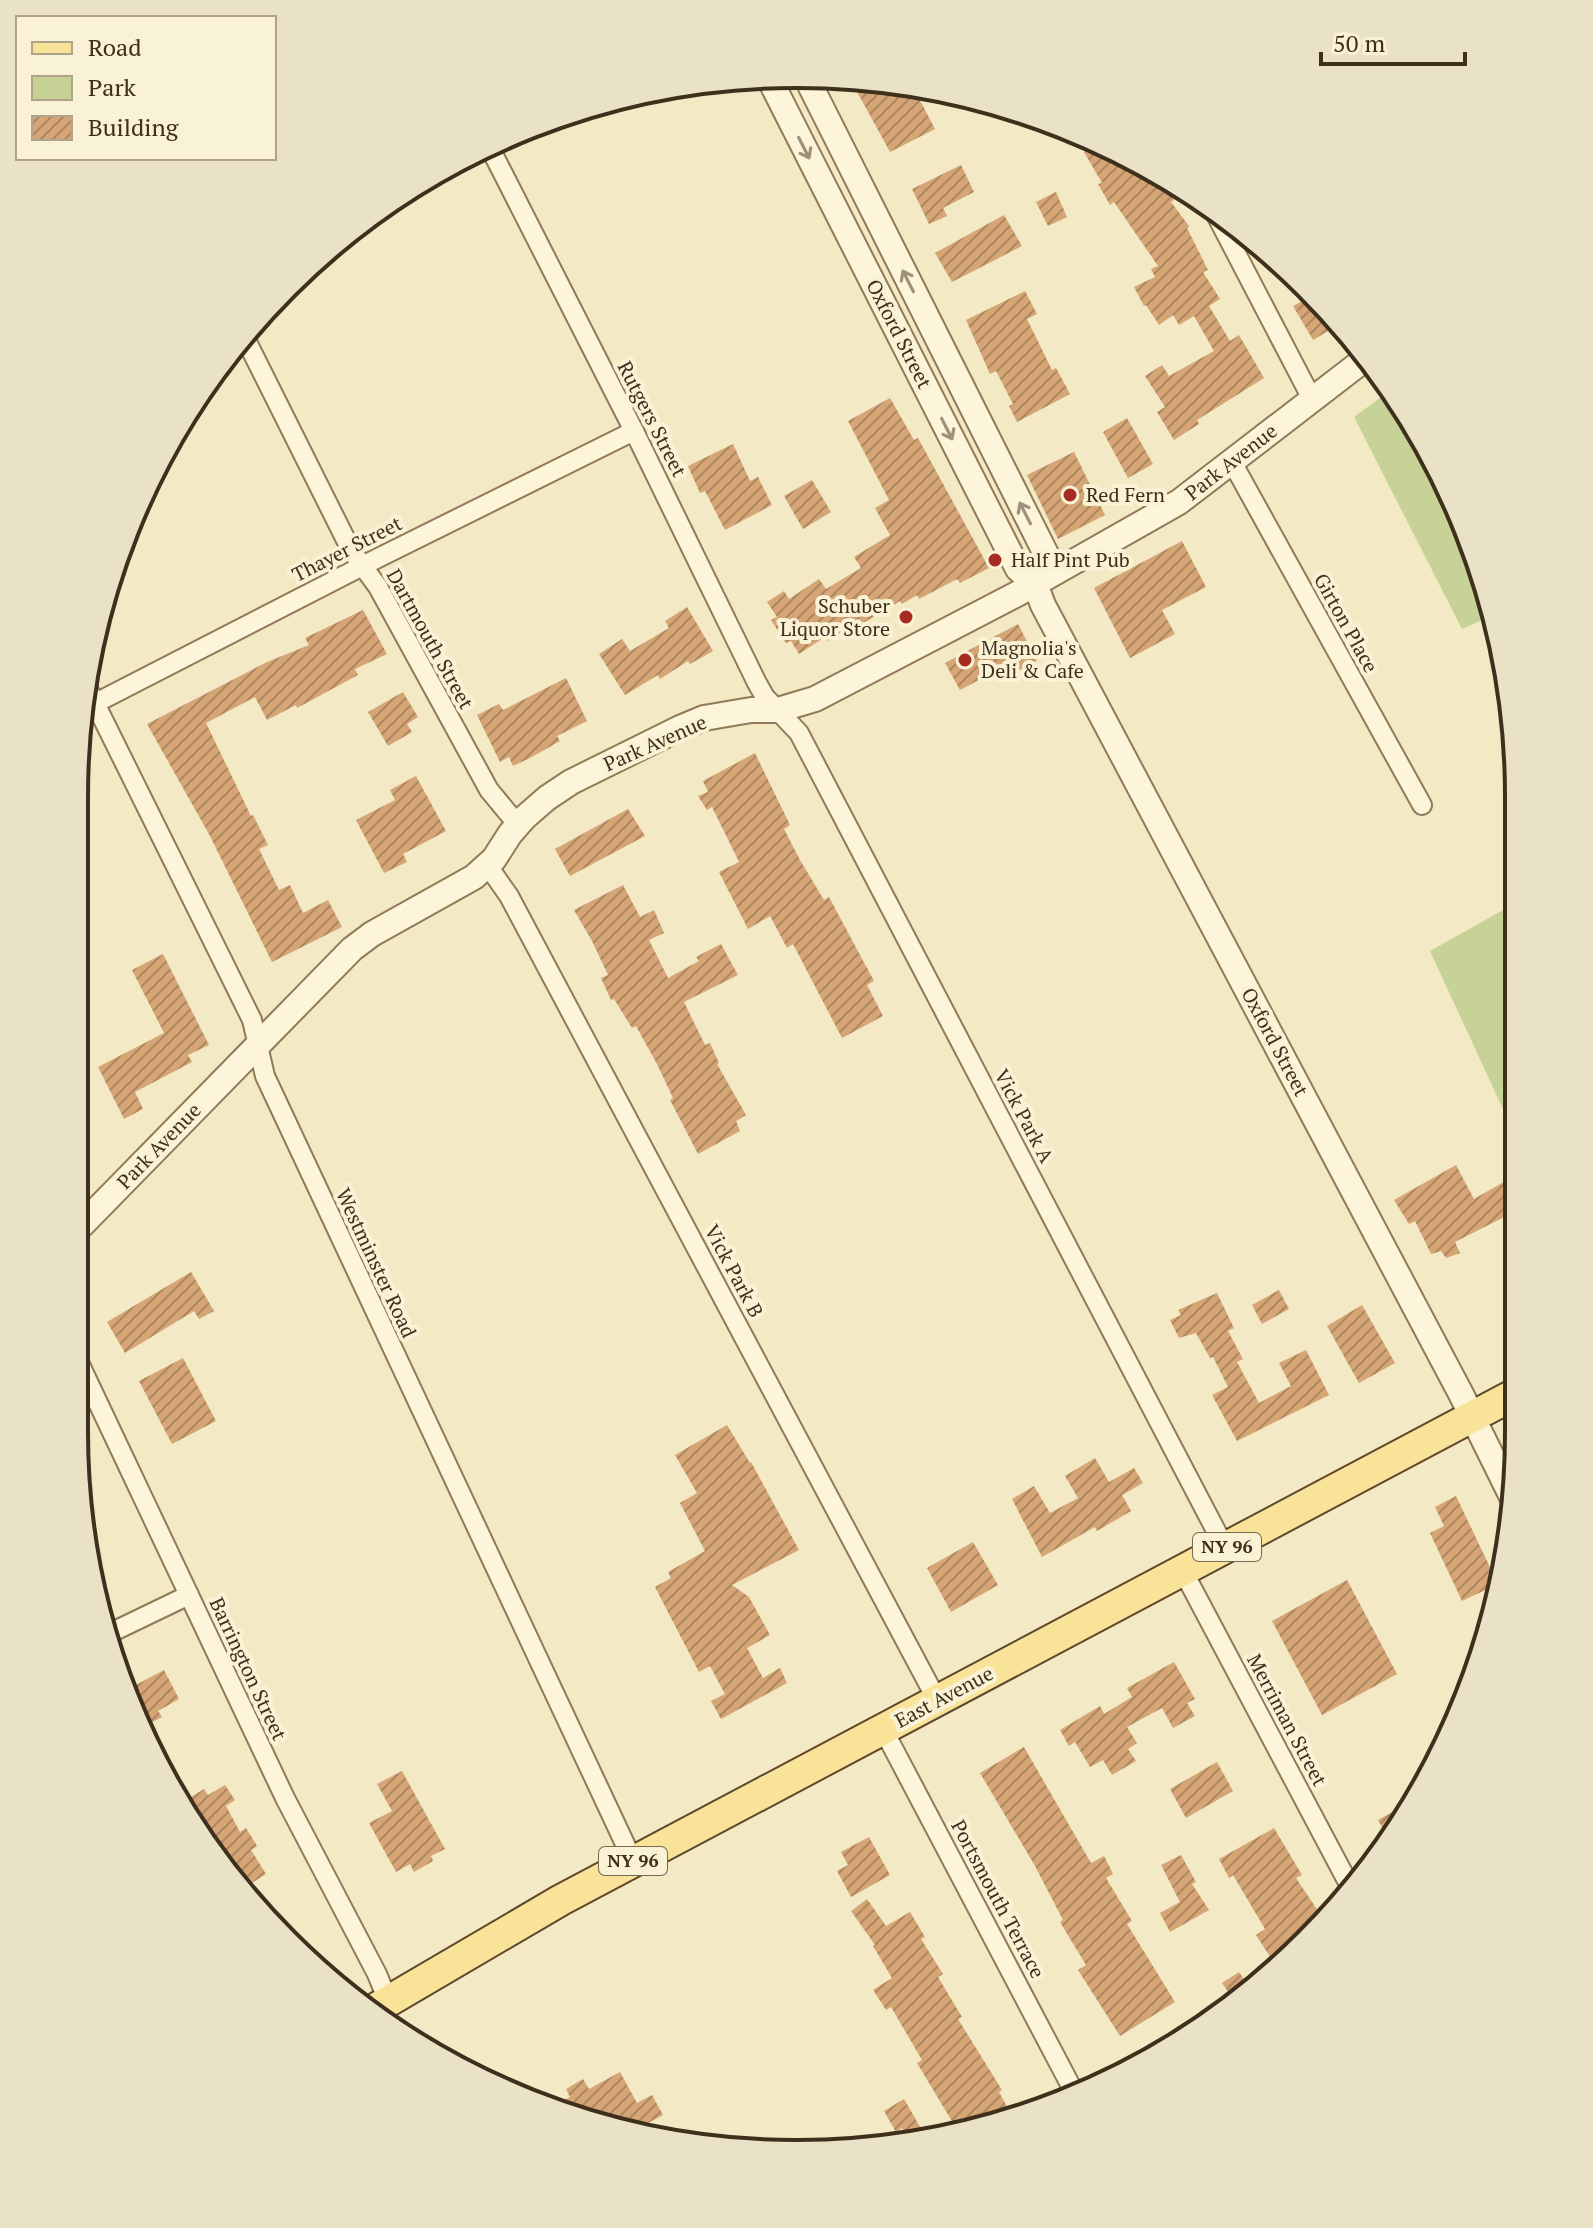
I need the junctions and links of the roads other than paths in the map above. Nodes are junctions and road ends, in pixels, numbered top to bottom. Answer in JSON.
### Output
{"nodes":[{"id":1,"x":775,"y":89,"type":"edge"},
{"id":2,"x":812,"y":89,"type":"edge"},
{"id":3,"x":494,"y":156,"type":"edge"},
{"id":4,"x":1225,"y":232,"type":"edge"},
{"id":5,"x":249,"y":347,"type":"edge"},
{"id":6,"x":1358,"y":364,"type":"edge"},
{"id":7,"x":1312,"y":399,"type":"junction"},
{"id":8,"x":634,"y":431,"type":"junction"},
{"id":9,"x":1232,"y":462,"type":"junction"},
{"id":10,"x":362,"y":566,"type":"junction"},
{"id":11,"x":1035,"y":584,"type":"junction"},
{"id":12,"x":94,"y":704,"type":"edge"},
{"id":13,"x":778,"y":710,"type":"junction"},
{"id":14,"x":93,"y":715,"type":"edge"},
{"id":15,"x":1422,"y":805,"type":"dead end"},
{"id":16,"x":518,"y":825,"type":"junction"},
{"id":17,"x":488,"y":866,"type":"junction"},
{"id":18,"x":258,"y":1043,"type":"junction"},
{"id":19,"x":88,"y":1219,"type":"edge"},
{"id":20,"x":88,"y":1382,"type":"edge"},
{"id":21,"x":1505,"y":1399,"type":"edge"},
{"id":22,"x":1472,"y":1417,"type":"junction"},
{"id":23,"x":1503,"y":1479,"type":"edge"},
{"id":24,"x":1225,"y":1548,"type":"junction"},
{"id":25,"x":1183,"y":1571,"type":"junction"},
{"id":26,"x":189,"y":1595,"type":"junction"},
{"id":27,"x":117,"y":1630,"type":"edge"},
{"id":28,"x":937,"y":1700,"type":"junction"},
{"id":29,"x":883,"y":1729,"type":"junction"},
{"id":30,"x":633,"y":1861,"type":"junction"},
{"id":31,"x":1346,"y":1879,"type":"edge"},
{"id":32,"x":382,"y":2005,"type":"edge"},
{"id":33,"x":1070,"y":2085,"type":"edge"}],
"edges":[{"from":1,"to":11,"type":"street","name":"Oxford Street","one_way":true},
{"from":11,"to":2,"type":"street","name":"Oxford Street","one_way":true},
{"from":3,"to":8,"type":"street","name":"Rutgers Street"},
{"from":4,"to":7,"type":"street"},
{"from":5,"to":10,"type":"street","name":"Dartmouth Street"},
{"from":6,"to":7,"type":"street","name":"Park Avenue"},
{"from":7,"to":9,"type":"street","name":"Park Avenue"},
{"from":8,"to":10,"type":"street","name":"Thayer Street"},
{"from":8,"to":13,"type":"street","name":"Rutgers Street"},
{"from":9,"to":11,"type":"street","name":"Park Avenue"},
{"from":9,"to":15,"type":"street","name":"Girton Place"},
{"from":10,"to":12,"type":"street","name":"Thayer Street"},
{"from":10,"to":16,"type":"street","name":"Dartmouth Street"},
{"from":11,"to":13,"type":"street","name":"Park Avenue"},
{"from":11,"to":22,"type":"street","name":"Oxford Street"},
{"from":13,"to":16,"type":"street","name":"Park Avenue"},
{"from":13,"to":24,"type":"street","name":"Vick Park A"},
{"from":14,"to":18,"type":"street","name":"Westminster Road"},
{"from":16,"to":17,"type":"street","name":"Park Avenue"},
{"from":17,"to":18,"type":"street","name":"Park Avenue"},
{"from":17,"to":28,"type":"street","name":"Vick Park B"},
{"from":18,"to":19,"type":"street","name":"Park Avenue"},
{"from":18,"to":30,"type":"street","name":"Westminster Road"},
{"from":20,"to":26,"type":"street","name":"Barrington Street"},
{"from":21,"to":22,"type":"main road","name":"East Avenue","number":"NY 96"},
{"from":22,"to":23,"type":"street","name":"Oxford Street"},
{"from":22,"to":24,"type":"main road","name":"East Avenue","number":"NY 96"},
{"from":24,"to":25,"type":"main road","name":"East Avenue","number":"NY 96"},
{"from":25,"to":28,"type":"main road","name":"East Avenue","number":"NY 96"},
{"from":25,"to":31,"type":"street","name":"Merriman Street"},
{"from":26,"to":27,"type":"street"},
{"from":26,"to":32,"type":"street","name":"Barrington Street"},
{"from":28,"to":29,"type":"main road","name":"East Avenue","number":"NY 96"},
{"from":29,"to":30,"type":"main road","name":"East Avenue","number":"NY 96"},
{"from":29,"to":33,"type":"street","name":"Portsmouth Terrace"},
{"from":30,"to":32,"type":"main road","name":"East Avenue","number":"NY 96"}]}
